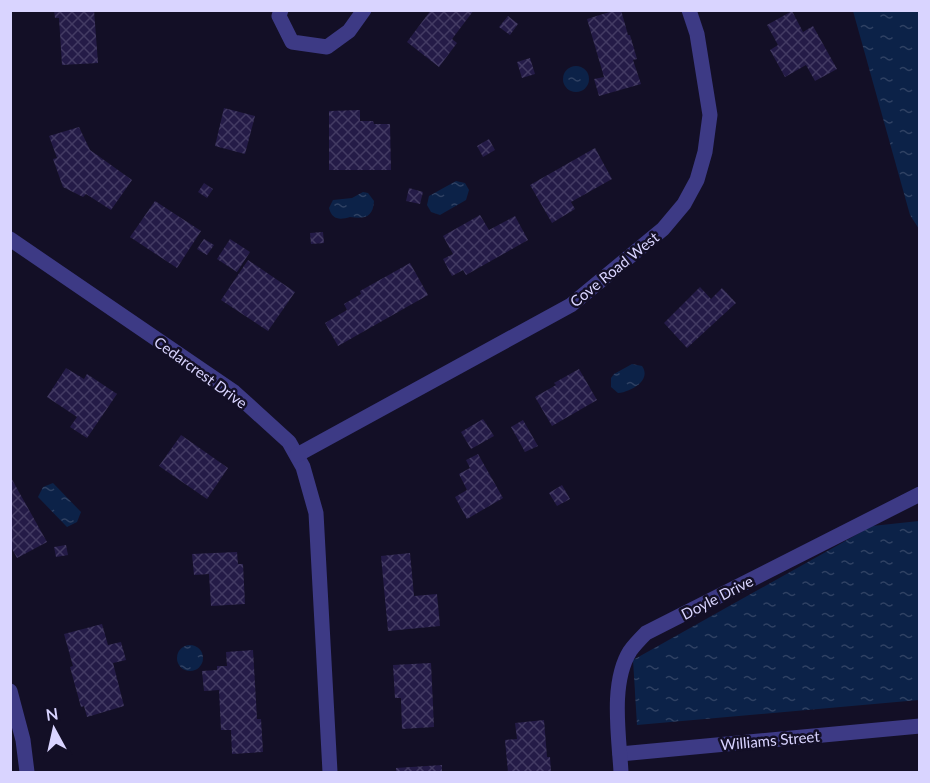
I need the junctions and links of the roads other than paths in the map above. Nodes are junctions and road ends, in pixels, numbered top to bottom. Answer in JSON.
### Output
{"nodes":[{"id":1,"x":281,"y":10,"type":"edge"},
{"id":2,"x":364,"y":10,"type":"edge"},
{"id":3,"x":689,"y":10,"type":"edge"},
{"id":4,"x":10,"y":239,"type":"edge"},
{"id":5,"x":297,"y":455,"type":"junction"},
{"id":6,"x":920,"y":494,"type":"edge"},
{"id":7,"x":10,"y":692,"type":"edge"},
{"id":8,"x":920,"y":726,"type":"edge"},
{"id":9,"x":620,"y":754,"type":"junction"},
{"id":10,"x":27,"y":772,"type":"edge"},
{"id":11,"x":330,"y":772,"type":"edge"},
{"id":12,"x":621,"y":772,"type":"edge"}],
"edges":[{"from":1,"to":2,"type":"street"},
{"from":3,"to":5,"type":"street","name":"Cove Road West"},
{"from":4,"to":5,"type":"street","name":"Cedarcrest Drive"},
{"from":5,"to":11,"type":"street","name":"Cedarcrest Drive"},
{"from":6,"to":9,"type":"street","name":"Doyle Drive"},
{"from":7,"to":10,"type":"street"},
{"from":8,"to":9,"type":"street","name":"Williams Street"},
{"from":9,"to":12,"type":"street","name":"Doyle Drive"}]}
